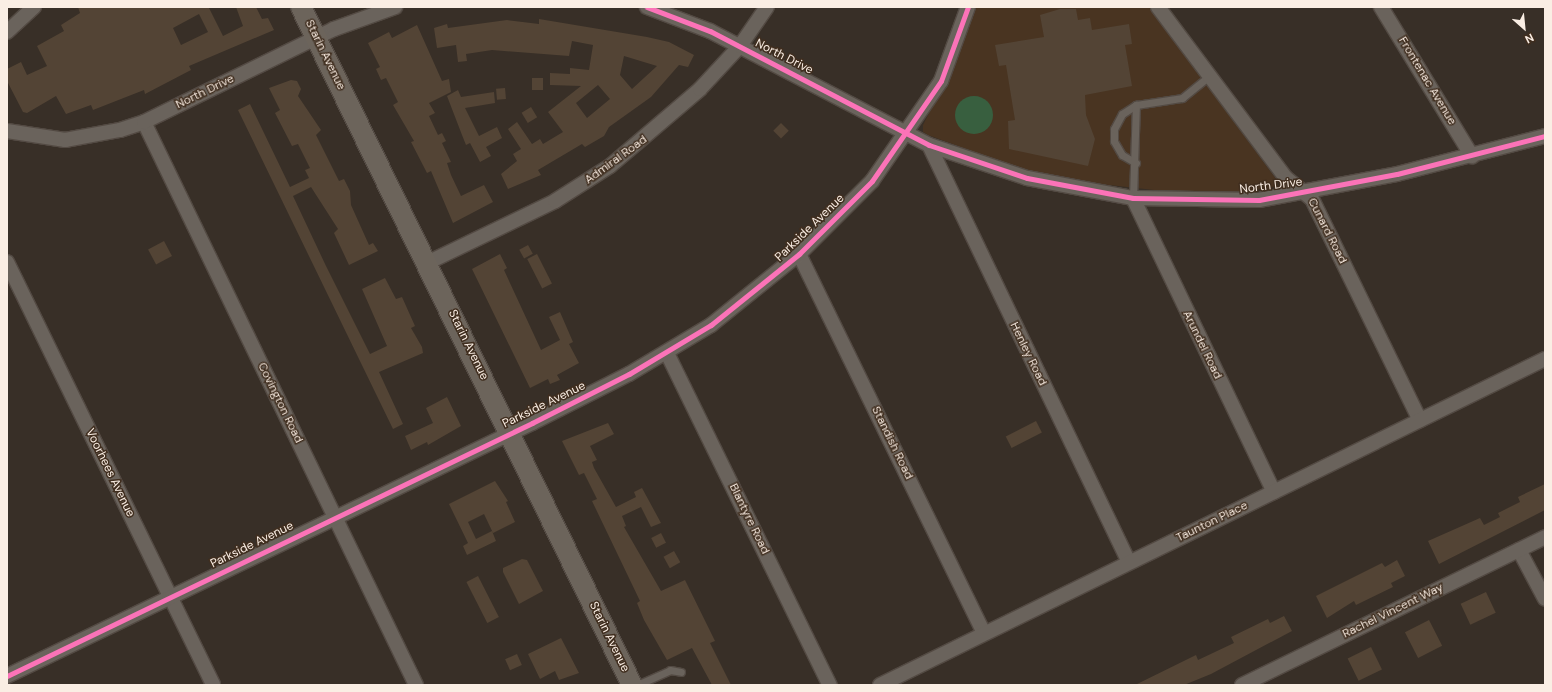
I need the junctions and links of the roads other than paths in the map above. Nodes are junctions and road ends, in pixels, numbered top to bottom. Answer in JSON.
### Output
{"nodes":[{"id":1,"x":34,"y":7,"type":"edge"},
{"id":2,"x":301,"y":7,"type":"edge"},
{"id":3,"x":395,"y":7,"type":"edge"},
{"id":4,"x":647,"y":7,"type":"edge"},
{"id":5,"x":766,"y":7,"type":"edge"},
{"id":6,"x":968,"y":7,"type":"edge"},
{"id":7,"x":1158,"y":7,"type":"edge"},
{"id":8,"x":1381,"y":7,"type":"edge"},
{"id":9,"x":7,"y":32,"type":"edge"},
{"id":10,"x":316,"y":38,"type":"junction"},
{"id":11,"x":740,"y":46,"type":"junction"},
{"id":12,"x":1209,"y":76,"type":"junction"},
{"id":13,"x":1136,"y":105,"type":"junction"},
{"id":14,"x":144,"y":122,"type":"junction"},
{"id":15,"x":7,"y":131,"type":"edge"},
{"id":16,"x":906,"y":134,"type":"junction"},
{"id":17,"x":1545,"y":136,"type":"edge"},
{"id":18,"x":929,"y":145,"type":"junction"},
{"id":19,"x":1472,"y":156,"type":"junction"},
{"id":20,"x":1136,"y":163,"type":"junction"},
{"id":21,"x":1305,"y":192,"type":"junction"},
{"id":22,"x":1133,"y":198,"type":"junction"},
{"id":23,"x":800,"y":254,"type":"junction"},
{"id":24,"x":7,"y":262,"type":"edge"},
{"id":25,"x":427,"y":263,"type":"junction"},
{"id":26,"x":667,"y":353,"type":"junction"},
{"id":27,"x":1545,"y":359,"type":"edge"},
{"id":28,"x":1420,"y":420,"type":"junction"},
{"id":29,"x":510,"y":433,"type":"junction"},
{"id":30,"x":1274,"y":492,"type":"junction"},
{"id":31,"x":335,"y":516,"type":"junction"},
{"id":32,"x":1545,"y":537,"type":"edge"},
{"id":33,"x":1519,"y":550,"type":"junction"},
{"id":34,"x":1130,"y":563,"type":"junction"},
{"id":35,"x":169,"y":597,"type":"junction"},
{"id":36,"x":1545,"y":599,"type":"edge"},
{"id":37,"x":984,"y":633,"type":"junction"},
{"id":38,"x":681,"y":672,"type":"dead end"},
{"id":39,"x":7,"y":676,"type":"edge"},
{"id":40,"x":212,"y":685,"type":"edge"},
{"id":41,"x":416,"y":685,"type":"edge"},
{"id":42,"x":632,"y":685,"type":"edge"},
{"id":43,"x":637,"y":685,"type":"edge"},
{"id":44,"x":830,"y":685,"type":"edge"},
{"id":45,"x":880,"y":685,"type":"edge"},
{"id":46,"x":1242,"y":685,"type":"edge"}],
"edges":[{"from":1,"to":9,"type":"street"},
{"from":2,"to":10,"type":"street","name":"Starin Avenue"},
{"from":3,"to":10,"type":"street","name":"North Drive"},
{"from":4,"to":11,"type":"street","name":"North Drive"},
{"from":5,"to":11,"type":"street","name":"Admiral Road"},
{"from":6,"to":16,"type":"street","name":"Parkside Avenue"},
{"from":7,"to":12,"type":"street","name":"Cunard Road"},
{"from":8,"to":19,"type":"street","name":"Frontenac Avenue"},
{"from":10,"to":14,"type":"street","name":"North Drive"},
{"from":10,"to":25,"type":"street","name":"Starin Avenue"},
{"from":11,"to":16,"type":"street","name":"North Drive"},
{"from":11,"to":25,"type":"street","name":"Admiral Road"},
{"from":12,"to":13,"type":"lane"},
{"from":12,"to":21,"type":"street","name":"Cunard Road"},
{"from":13,"to":20,"type":"lane"},
{"from":13,"to":20,"type":"lane"},
{"from":14,"to":15,"type":"street","name":"North Drive"},
{"from":14,"to":31,"type":"street","name":"Covington Road"},
{"from":16,"to":18,"type":"street","name":"North Drive"},
{"from":16,"to":23,"type":"street","name":"Parkside Avenue"},
{"from":17,"to":19,"type":"street","name":"North Drive"},
{"from":18,"to":22,"type":"street","name":"North Drive"},
{"from":18,"to":34,"type":"street","name":"Henley Road"},
{"from":19,"to":21,"type":"street","name":"North Drive"},
{"from":20,"to":22,"type":"lane"},
{"from":21,"to":22,"type":"street","name":"North Drive"},
{"from":21,"to":28,"type":"street","name":"Cunard Road"},
{"from":22,"to":30,"type":"street","name":"Arundel Road"},
{"from":23,"to":26,"type":"street","name":"Parkside Avenue"},
{"from":23,"to":37,"type":"street","name":"Standish Road"},
{"from":24,"to":35,"type":"street","name":"Voorhees Avenue"},
{"from":25,"to":29,"type":"street","name":"Starin Avenue"},
{"from":26,"to":29,"type":"street","name":"Parkside Avenue"},
{"from":26,"to":44,"type":"street","name":"Blantyre Road"},
{"from":27,"to":28,"type":"street","name":"Taunton Place"},
{"from":28,"to":30,"type":"street","name":"Taunton Place"},
{"from":29,"to":31,"type":"street","name":"Parkside Avenue"},
{"from":29,"to":42,"type":"street","name":"Starin Avenue"},
{"from":30,"to":34,"type":"street","name":"Taunton Place"},
{"from":31,"to":35,"type":"street","name":"Parkside Avenue"},
{"from":31,"to":41,"type":"street","name":"Covington Road"},
{"from":32,"to":33,"type":"street","name":"Rachel Vincent Way"},
{"from":33,"to":36,"type":"street"},
{"from":33,"to":46,"type":"street","name":"Rachel Vincent Way"},
{"from":34,"to":37,"type":"street","name":"Taunton Place"},
{"from":35,"to":39,"type":"street","name":"Parkside Avenue"},
{"from":35,"to":40,"type":"street","name":"Voorhees Avenue"},
{"from":37,"to":45,"type":"street","name":"Taunton Place"},
{"from":38,"to":43,"type":"lane"}]}
